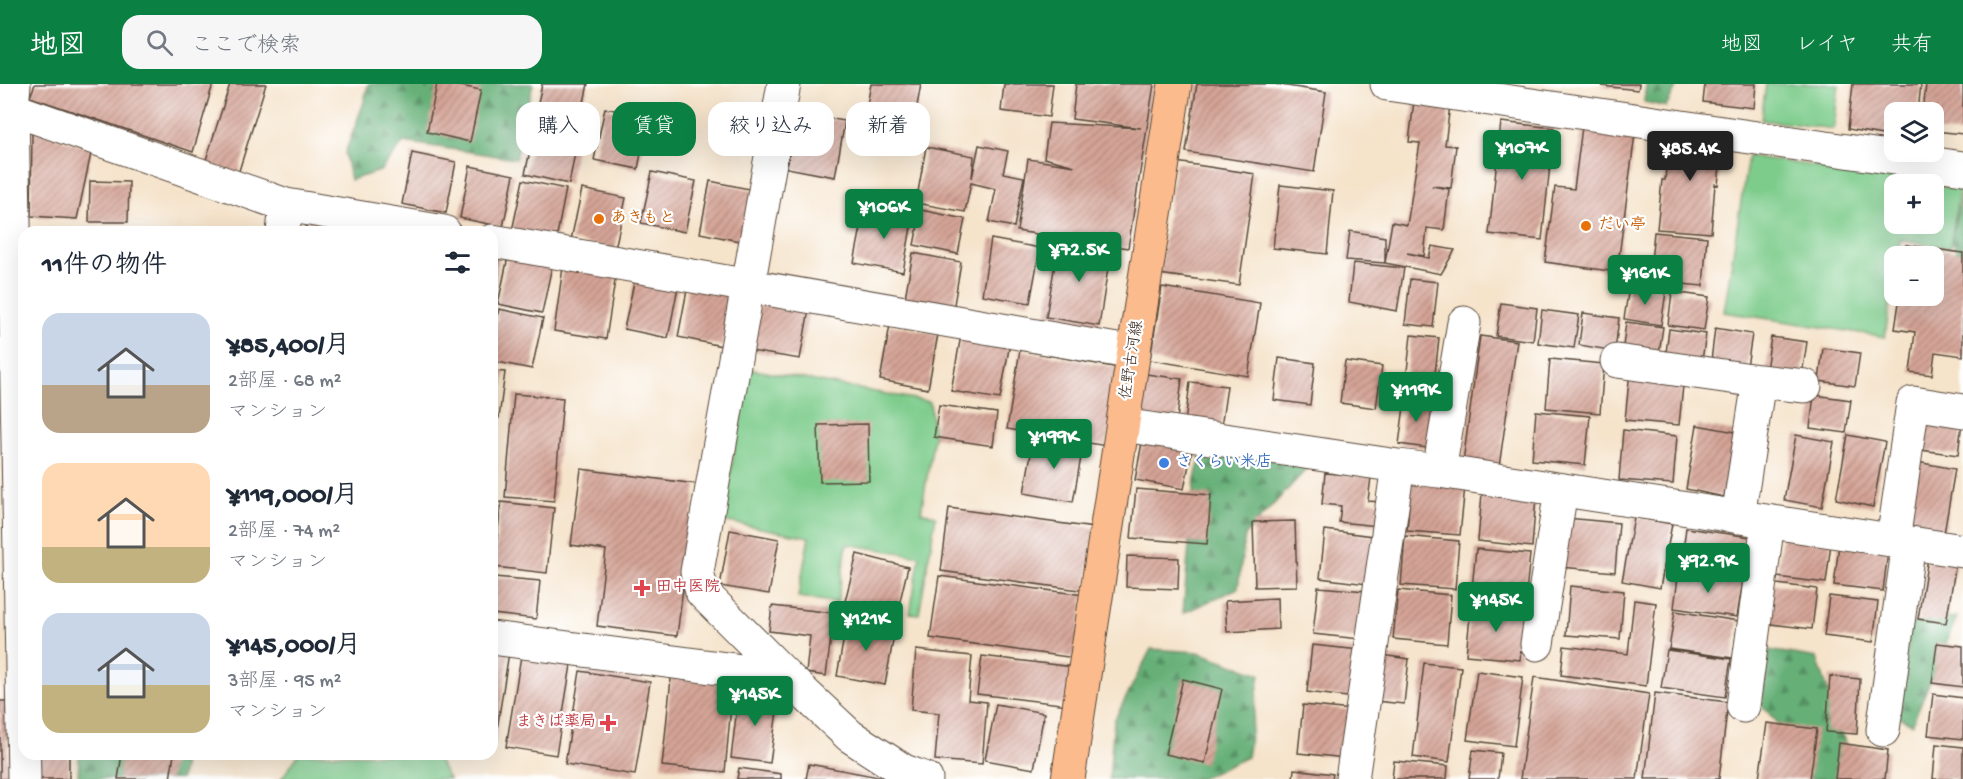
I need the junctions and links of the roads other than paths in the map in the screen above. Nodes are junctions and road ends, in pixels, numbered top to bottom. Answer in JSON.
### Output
{"nodes":[{"id":1,"x":783,"y":84,"type":"edge"},
{"id":2,"x":1175,"y":84,"type":"edge"},
{"id":3,"x":1387,"y":84,"type":"edge"},
{"id":4,"x":1498,"y":92,"type":"edge"},
{"id":5,"x":9,"y":101,"type":"edge"},
{"id":6,"x":1963,"y":168,"type":"edge"},
{"id":7,"x":284,"y":219,"type":"edge"},
{"id":8,"x":370,"y":226,"type":"edge"},
{"id":9,"x":498,"y":242,"type":"edge"},
{"id":10,"x":748,"y":285,"type":"junction"},
{"id":11,"x":1464,"y":323,"type":"dead end"},
{"id":12,"x":1134,"y":353,"type":"junction"},
{"id":13,"x":1617,"y":361,"type":"dead end"},
{"id":14,"x":1759,"y":381,"type":"junction"},
{"id":15,"x":1805,"y":386,"type":"dead end"},
{"id":16,"x":1963,"y":411,"type":"edge"},
{"id":17,"x":1123,"y":424,"type":"junction"},
{"id":18,"x":1398,"y":466,"type":"junction"},
{"id":19,"x":1439,"y":471,"type":"junction"},
{"id":20,"x":1561,"y":490,"type":"junction"},
{"id":21,"x":1753,"y":519,"type":"junction"},
{"id":22,"x":1901,"y":542,"type":"junction"},
{"id":23,"x":1963,"y":551,"type":"edge"},
{"id":24,"x":498,"y":639,"type":"edge"},
{"id":25,"x":1537,"y":644,"type":"dead end"},
{"id":26,"x":786,"y":677,"type":"junction"},
{"id":27,"x":15,"y":688,"type":"edge"},
{"id":28,"x":1743,"y":706,"type":"dead end"},
{"id":29,"x":18,"y":718,"type":"edge"},
{"id":30,"x":1883,"y":730,"type":"dead end"},
{"id":31,"x":22,"y":760,"type":"edge"},
{"id":32,"x":915,"y":777,"type":"edge"},
{"id":33,"x":24,"y":779,"type":"edge"},
{"id":34,"x":1068,"y":779,"type":"edge"},
{"id":35,"x":1352,"y":779,"type":"edge"}],
"edges":[{"from":1,"to":10,"type":"street"},
{"from":2,"to":12,"type":"main road","name":"佐野古河線"},
{"from":3,"to":4,"type":"street"},
{"from":4,"to":6,"type":"street"},
{"from":5,"to":7,"type":"street"},
{"from":5,"to":27,"type":"street"},
{"from":7,"to":8,"type":"street"},
{"from":9,"to":10,"type":"street"},
{"from":10,"to":12,"type":"street"},
{"from":10,"to":26,"type":"street"},
{"from":11,"to":19,"type":"street"},
{"from":12,"to":17,"type":"main road","name":"佐野古河線"},
{"from":13,"to":14,"type":"street"},
{"from":14,"to":15,"type":"street"},
{"from":14,"to":21,"type":"street"},
{"from":16,"to":22,"type":"street"},
{"from":17,"to":18,"type":"street"},
{"from":17,"to":34,"type":"main road","name":"佐野古河線"},
{"from":18,"to":19,"type":"street"},
{"from":18,"to":35,"type":"street"},
{"from":19,"to":20,"type":"street"},
{"from":20,"to":21,"type":"street"},
{"from":20,"to":25,"type":"street"},
{"from":21,"to":22,"type":"street"},
{"from":21,"to":28,"type":"street"},
{"from":22,"to":23,"type":"street"},
{"from":22,"to":30,"type":"street"},
{"from":24,"to":26,"type":"street"},
{"from":26,"to":32,"type":"street"},
{"from":27,"to":29,"type":"street"},
{"from":31,"to":33,"type":"street"}]}
